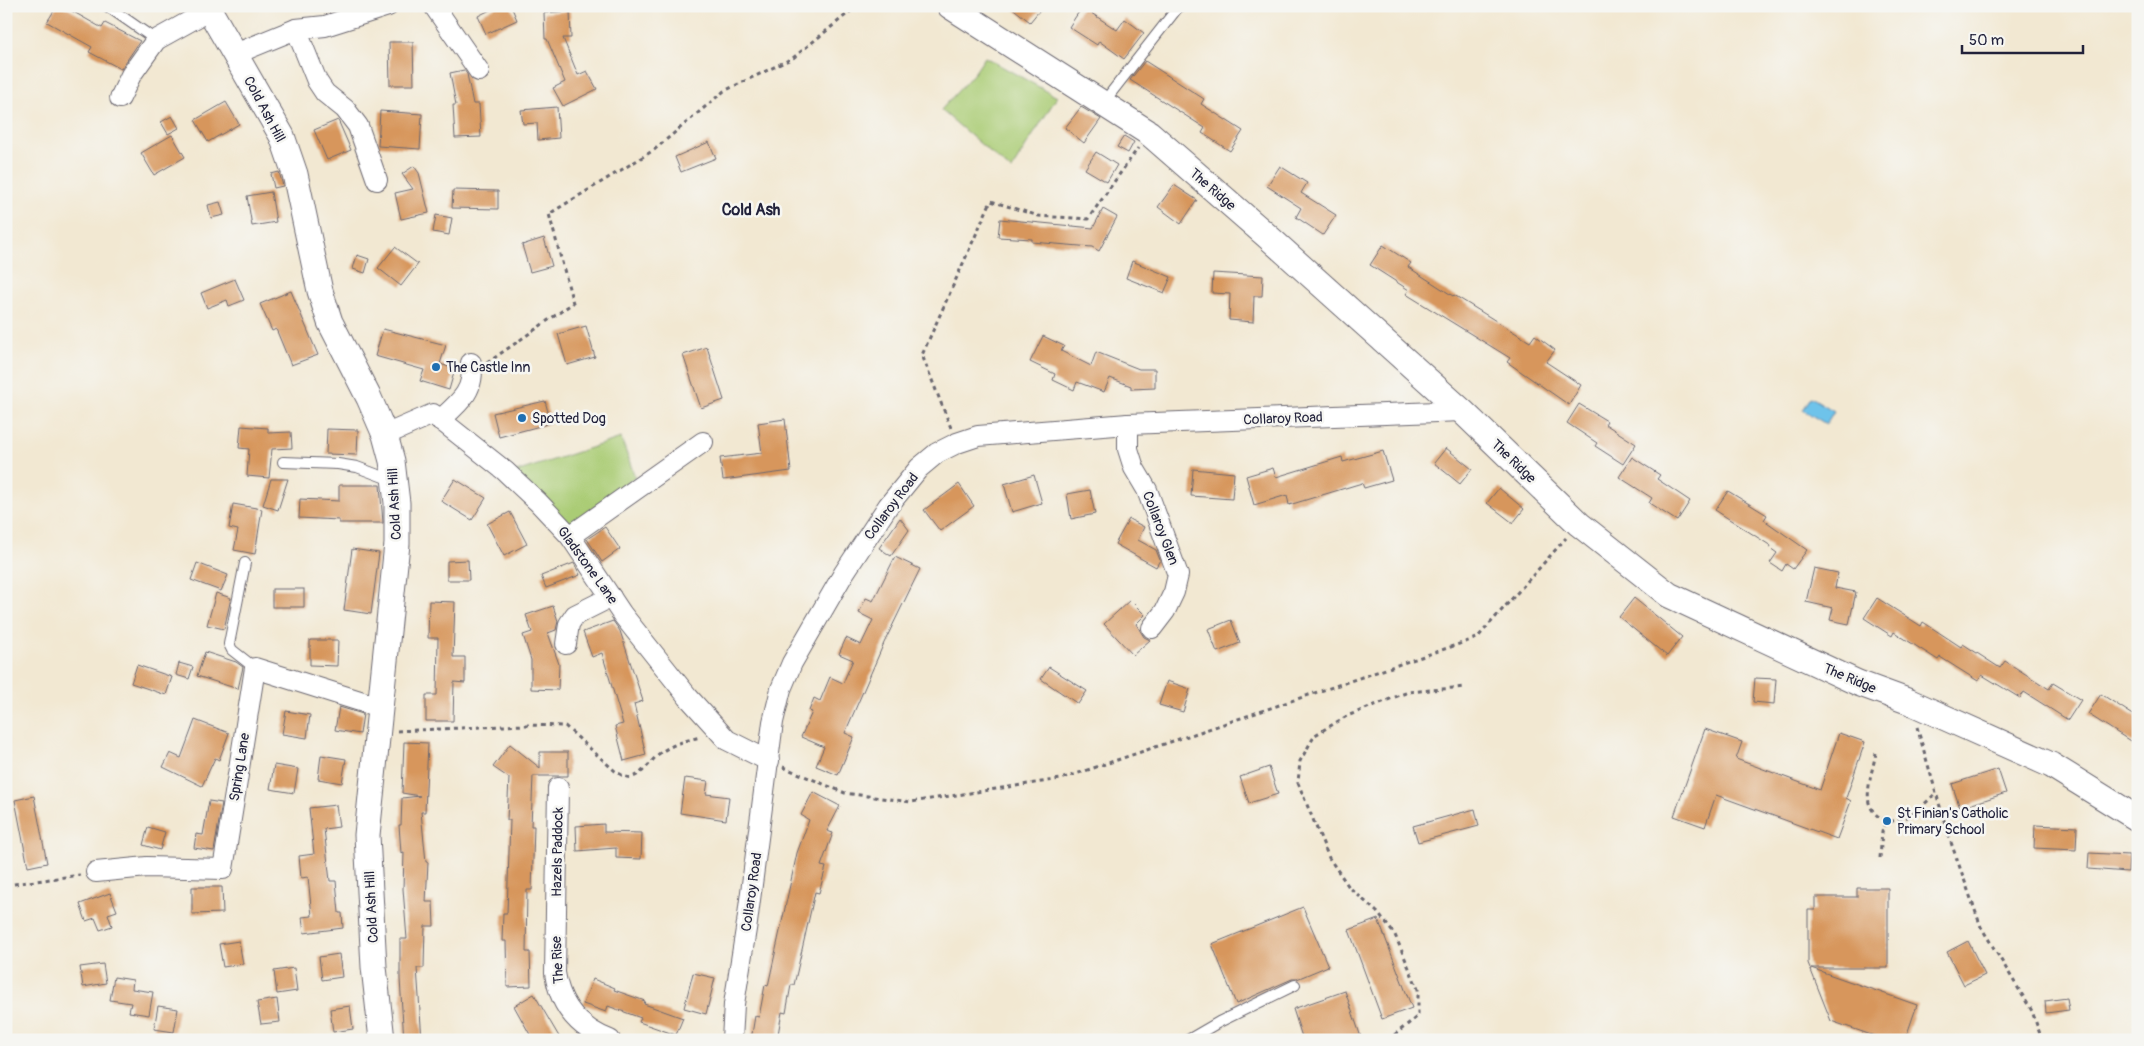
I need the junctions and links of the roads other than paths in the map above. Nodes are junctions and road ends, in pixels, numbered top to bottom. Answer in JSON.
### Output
{"nodes":[{"id":1,"x":106,"y":6,"type":"edge"},
{"id":2,"x":388,"y":6,"type":"edge"},
{"id":3,"x":434,"y":6,"type":"edge"},
{"id":4,"x":950,"y":6,"type":"edge"},
{"id":5,"x":1179,"y":6,"type":"edge"},
{"id":6,"x":209,"y":8,"type":"edge"},
{"id":7,"x":296,"y":29,"type":"junction"},
{"id":8,"x":156,"y":40,"type":"junction"},
{"id":9,"x":235,"y":54,"type":"junction"},
{"id":10,"x":479,"y":71,"type":"dead end"},
{"id":11,"x":120,"y":98,"type":"dead end"},
{"id":12,"x":1103,"y":104,"type":"junction"},
{"id":13,"x":377,"y":180,"type":"dead end"},
{"id":14,"x":472,"y":368,"type":"road end"},
{"id":15,"x":1462,"y":411,"type":"junction"},
{"id":16,"x":440,"y":420,"type":"junction"},
{"id":17,"x":1128,"y":424,"type":"junction"},
{"id":18,"x":385,"y":435,"type":"junction"},
{"id":19,"x":703,"y":442,"type":"dead end"},
{"id":20,"x":283,"y":462,"type":"dead end"},
{"id":21,"x":394,"y":482,"type":"junction"},
{"id":22,"x":570,"y":536,"type":"junction"},
{"id":23,"x":245,"y":563,"type":"dead end"},
{"id":24,"x":611,"y":597,"type":"junction"},
{"id":25,"x":1152,"y":628,"type":"dead end"},
{"id":26,"x":566,"y":644,"type":"dead end"},
{"id":27,"x":255,"y":668,"type":"junction"},
{"id":28,"x":379,"y":707,"type":"junction"},
{"id":29,"x":769,"y":761,"type":"junction"},
{"id":30,"x":558,"y":788,"type":"dead end"},
{"id":31,"x":2138,"y":819,"type":"edge"},
{"id":32,"x":96,"y":872,"type":"road end"},
{"id":33,"x":556,"y":916,"type":"joint"},
{"id":34,"x":1296,"y":985,"type":"dead end"},
{"id":35,"x":382,"y":1040,"type":"edge"},
{"id":36,"x":610,"y":1040,"type":"edge"},
{"id":37,"x":732,"y":1040,"type":"edge"},
{"id":38,"x":1188,"y":1040,"type":"edge"}],
"edges":[{"from":1,"to":8,"type":"lane"},
{"from":2,"to":7,"type":"street"},
{"from":3,"to":10,"type":"street"},
{"from":4,"to":12,"type":"street","name":"The Ridge"},
{"from":5,"to":12,"type":"lane"},
{"from":6,"to":8,"type":"street"},
{"from":6,"to":9,"type":"street","name":"Cold Ash Hill"},
{"from":7,"to":9,"type":"street"},
{"from":7,"to":13,"type":"street"},
{"from":8,"to":11,"type":"street"},
{"from":9,"to":18,"type":"street","name":"Cold Ash Hill"},
{"from":12,"to":15,"type":"street","name":"The Ridge"},
{"from":14,"to":16,"type":"street"},
{"from":15,"to":17,"type":"street","name":"Collaroy Road"},
{"from":15,"to":31,"type":"street","name":"The Ridge"},
{"from":16,"to":18,"type":"street"},
{"from":16,"to":22,"type":"street","name":"Gladstone Lane"},
{"from":17,"to":25,"type":"street","name":"Collaroy Glen"},
{"from":17,"to":29,"type":"street","name":"Collaroy Road"},
{"from":18,"to":21,"type":"street","name":"Cold Ash Hill"},
{"from":19,"to":22,"type":"street"},
{"from":20,"to":21,"type":"lane"},
{"from":21,"to":28,"type":"street","name":"Cold Ash Hill"},
{"from":22,"to":24,"type":"street","name":"Gladstone Lane"},
{"from":23,"to":27,"type":"lane"},
{"from":24,"to":26,"type":"street"},
{"from":24,"to":29,"type":"street","name":"Gladstone Lane"},
{"from":27,"to":28,"type":"street"},
{"from":27,"to":32,"type":"street","name":"Spring Lane"},
{"from":28,"to":35,"type":"street","name":"Cold Ash Hill"},
{"from":29,"to":37,"type":"street","name":"Collaroy Road"},
{"from":30,"to":33,"type":"street","name":"Hazels Paddock"},
{"from":33,"to":36,"type":"street","name":"The Rise"},
{"from":34,"to":38,"type":"lane"}]}
